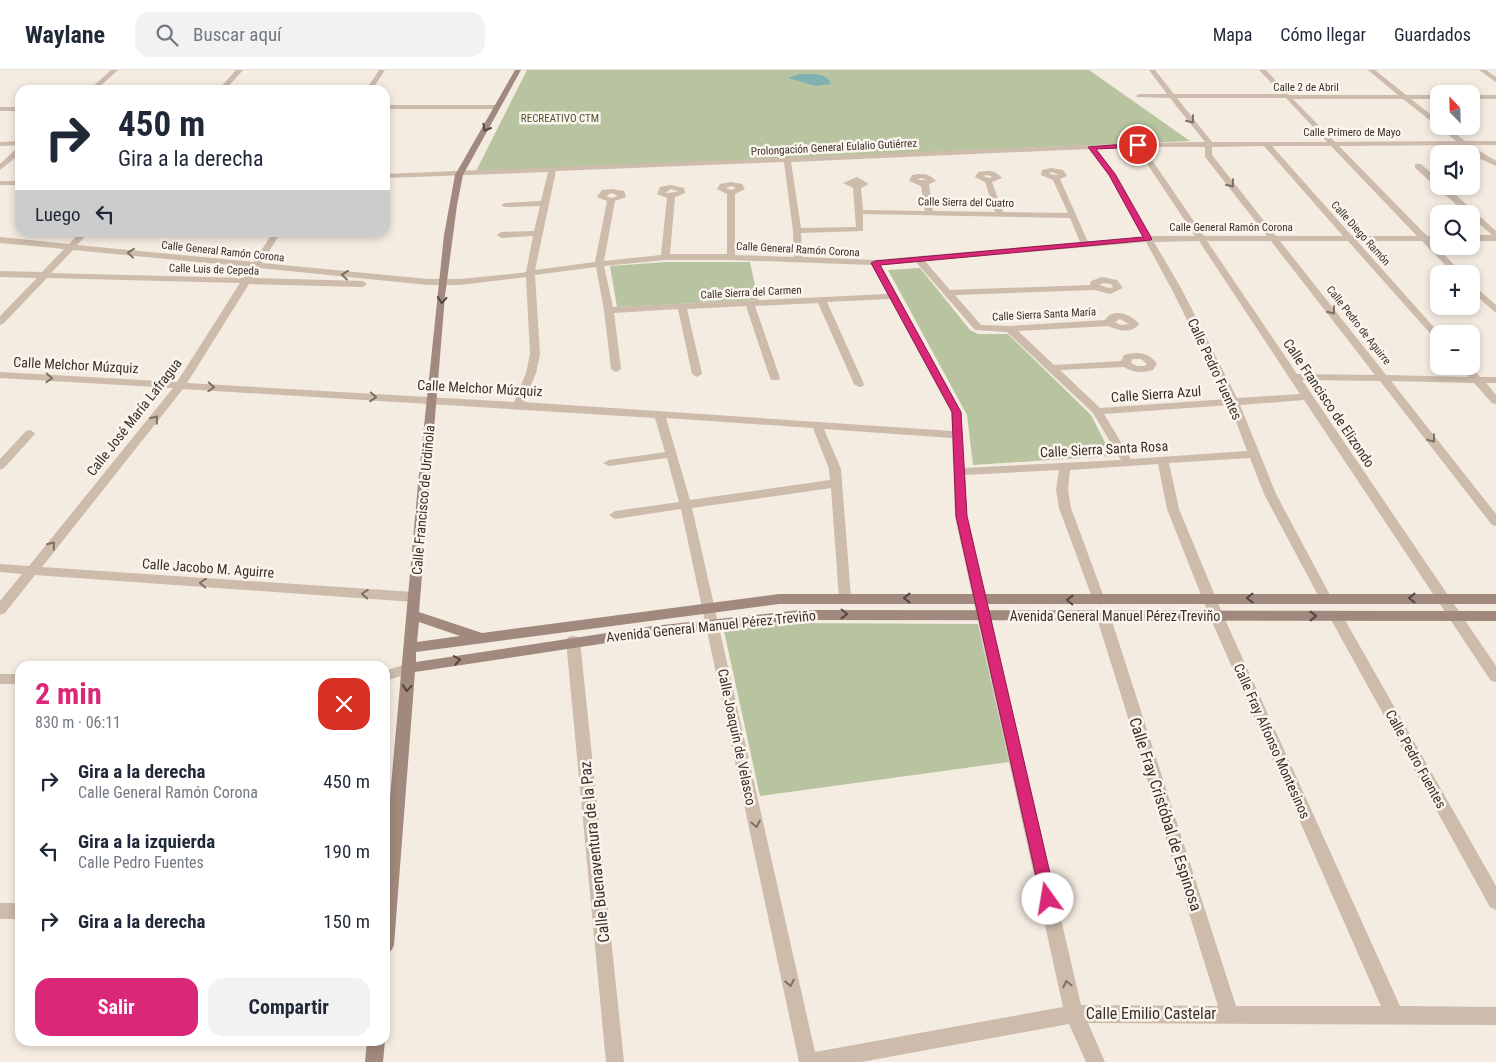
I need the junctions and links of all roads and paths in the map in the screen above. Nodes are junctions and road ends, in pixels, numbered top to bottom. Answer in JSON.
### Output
{"nodes":[{"id":1,"x":115,"y":70,"type":"edge"},
{"id":2,"x":240,"y":70,"type":"edge"},
{"id":3,"x":382,"y":70,"type":"edge"},
{"id":4,"x":518,"y":70,"type":"edge"},
{"id":5,"x":1152,"y":70,"type":"edge"},
{"id":6,"x":1262,"y":70,"type":"edge"},
{"id":7,"x":1371,"y":70,"type":"edge"},
{"id":8,"x":1482,"y":70,"type":"edge"},
{"id":9,"x":1496,"y":80,"type":"edge"},
{"id":10,"x":98,"y":85,"type":"edge"},
{"id":11,"x":226,"y":85,"type":"edge"},
{"id":12,"x":372,"y":85,"type":"edge"},
{"id":13,"x":1139,"y":96,"type":"dead end"},
{"id":14,"x":1173,"y":97,"type":"junction"},
{"id":15,"x":1290,"y":97,"type":"junction"},
{"id":16,"x":1404,"y":97,"type":"junction"},
{"id":17,"x":1430,"y":97,"type":"edge"},
{"id":18,"x":1480,"y":97,"type":"edge"},
{"id":19,"x":1496,"y":97,"type":"edge"},
{"id":20,"x":498,"y":107,"type":"junction"},
{"id":21,"x":390,"y":108,"type":"edge"},
{"id":22,"x":0,"y":109,"type":"edge"},
{"id":23,"x":15,"y":109,"type":"edge"},
{"id":24,"x":1430,"y":117,"type":"edge"},
{"id":25,"x":1452,"y":135,"type":"edge"},
{"id":26,"x":15,"y":143,"type":"edge"},
{"id":27,"x":1209,"y":143,"type":"junction"},
{"id":28,"x":1334,"y":143,"type":"junction"},
{"id":29,"x":1462,"y":143,"type":"junction"},
{"id":30,"x":1496,"y":143,"type":"edge"},
{"id":31,"x":0,"y":144,"type":"edge"},
{"id":32,"x":1266,"y":144,"type":"junction"},
{"id":33,"x":1138,"y":145,"type":"junction"},
{"id":34,"x":1465,"y":145,"type":"edge"},
{"id":35,"x":1091,"y":147,"type":"junction"},
{"id":36,"x":15,"y":154,"type":"edge"},
{"id":37,"x":1480,"y":156,"type":"edge"},
{"id":38,"x":787,"y":160,"type":"junction"},
{"id":39,"x":1480,"y":162,"type":"edge"},
{"id":40,"x":1496,"y":164,"type":"edge"},
{"id":41,"x":1418,"y":166,"type":"dead end"},
{"id":42,"x":0,"y":168,"type":"edge"},
{"id":43,"x":552,"y":171,"type":"junction"},
{"id":44,"x":1496,"y":174,"type":"edge"},
{"id":45,"x":459,"y":175,"type":"junction"},
{"id":46,"x":390,"y":176,"type":"edge"},
{"id":47,"x":1430,"y":176,"type":"edge"},
{"id":48,"x":1056,"y":178,"type":"dead end"},
{"id":49,"x":988,"y":181,"type":"dead end"},
{"id":50,"x":0,"y":183,"type":"edge"},
{"id":51,"x":15,"y":183,"type":"edge"},
{"id":52,"x":925,"y":184,"type":"dead end"},
{"id":53,"x":857,"y":187,"type":"dead end"},
{"id":54,"x":731,"y":193,"type":"dead end"},
{"id":55,"x":1451,"y":195,"type":"edge"},
{"id":56,"x":671,"y":196,"type":"dead end"},
{"id":57,"x":611,"y":200,"type":"dead end"},
{"id":58,"x":546,"y":203,"type":"junction"},
{"id":59,"x":505,"y":204,"type":"dead end"},
{"id":60,"x":860,"y":212,"type":"junction"},
{"id":61,"x":929,"y":212,"type":"junction"},
{"id":62,"x":1000,"y":214,"type":"junction"},
{"id":63,"x":1072,"y":216,"type":"junction"},
{"id":64,"x":797,"y":231,"type":"junction"},
{"id":65,"x":537,"y":234,"type":"junction"},
{"id":66,"x":501,"y":236,"type":"dead end"},
{"id":67,"x":81,"y":237,"type":"edge"},
{"id":68,"x":274,"y":237,"type":"edge"},
{"id":69,"x":1422,"y":237,"type":"junction"},
{"id":70,"x":1430,"y":237,"type":"edge"},
{"id":71,"x":1496,"y":237,"type":"edge"},
{"id":72,"x":1199,"y":238,"type":"junction"},
{"id":73,"x":1274,"y":238,"type":"junction"},
{"id":74,"x":1348,"y":238,"type":"junction"},
{"id":75,"x":1480,"y":238,"type":"edge"},
{"id":76,"x":1148,"y":239,"type":"junction"},
{"id":77,"x":0,"y":240,"type":"edge"},
{"id":78,"x":1085,"y":244,"type":"junction"},
{"id":79,"x":71,"y":248,"type":"junction"},
{"id":80,"x":731,"y":257,"type":"junction"},
{"id":81,"x":665,"y":258,"type":"junction"},
{"id":82,"x":798,"y":260,"type":"junction"},
{"id":83,"x":919,"y":260,"type":"junction"},
{"id":84,"x":599,"y":263,"type":"junction"},
{"id":85,"x":875,"y":263,"type":"junction"},
{"id":86,"x":1450,"y":265,"type":"edge"},
{"id":87,"x":256,"y":266,"type":"junction"},
{"id":88,"x":531,"y":271,"type":"junction"},
{"id":89,"x":0,"y":274,"type":"edge"},
{"id":90,"x":44,"y":275,"type":"junction"},
{"id":91,"x":246,"y":281,"type":"junction"},
{"id":92,"x":374,"y":281,"type":"junction"},
{"id":93,"x":444,"y":281,"type":"junction"},
{"id":94,"x":428,"y":282,"type":"joint"},
{"id":95,"x":1095,"y":287,"type":"dead end"},
{"id":96,"x":948,"y":293,"type":"junction"},
{"id":97,"x":1480,"y":295,"type":"edge"},
{"id":98,"x":894,"y":296,"type":"junction"},
{"id":99,"x":821,"y":300,"type":"junction"},
{"id":100,"x":750,"y":303,"type":"junction"},
{"id":101,"x":682,"y":307,"type":"junction"},
{"id":102,"x":609,"y":310,"type":"junction"},
{"id":103,"x":1496,"y":310,"type":"edge"},
{"id":104,"x":0,"y":322,"type":"edge"},
{"id":105,"x":1110,"y":323,"type":"dead end"},
{"id":106,"x":1430,"y":328,"type":"edge"},
{"id":107,"x":1010,"y":329,"type":"junction"},
{"id":108,"x":1126,"y":364,"type":"dead end"},
{"id":109,"x":1050,"y":368,"type":"junction"},
{"id":110,"x":616,"y":369,"type":"dead end"},
{"id":111,"x":698,"y":374,"type":"dead end"},
{"id":112,"x":0,"y":375,"type":"edge"},
{"id":113,"x":1473,"y":375,"type":"edge"},
{"id":114,"x":1294,"y":377,"type":"junction"},
{"id":115,"x":775,"y":378,"type":"dead end"},
{"id":116,"x":1385,"y":379,"type":"junction"},
{"id":117,"x":1478,"y":380,"type":"junction"},
{"id":118,"x":1496,"y":380,"type":"edge"},
{"id":119,"x":859,"y":384,"type":"dead end"},
{"id":120,"x":180,"y":386,"type":"junction"},
{"id":121,"x":1306,"y":397,"type":"junction"},
{"id":122,"x":432,"y":401,"type":"junction"},
{"id":123,"x":1496,"y":401,"type":"edge"},
{"id":124,"x":1234,"y":403,"type":"junction"},
{"id":125,"x":518,"y":405,"type":"junction"},
{"id":126,"x":1097,"y":411,"type":"junction"},
{"id":127,"x":659,"y":414,"type":"junction"},
{"id":128,"x":817,"y":426,"type":"junction"},
{"id":129,"x":30,"y":433,"type":"dead end"},
{"id":130,"x":958,"y":435,"type":"junction"},
{"id":131,"x":671,"y":454,"type":"junction"},
{"id":132,"x":1252,"y":454,"type":"junction"},
{"id":133,"x":1163,"y":461,"type":"junction"},
{"id":134,"x":609,"y":463,"type":"dead end"},
{"id":135,"x":1128,"y":463,"type":"junction"},
{"id":136,"x":0,"y":466,"type":"edge"},
{"id":137,"x":1064,"y":467,"type":"junction"},
{"id":138,"x":958,"y":472,"type":"junction"},
{"id":139,"x":838,"y":483,"type":"junction"},
{"id":140,"x":686,"y":505,"type":"junction"},
{"id":141,"x":615,"y":515,"type":"dead end"},
{"id":142,"x":1496,"y":522,"type":"edge"},
{"id":143,"x":0,"y":568,"type":"edge"},
{"id":144,"x":31,"y":571,"type":"junction"},
{"id":145,"x":414,"y":597,"type":"junction"},
{"id":146,"x":845,"y":598,"type":"junction"},
{"id":147,"x":1211,"y":598,"type":"junction"},
{"id":148,"x":1326,"y":598,"type":"junction"},
{"id":149,"x":1443,"y":598,"type":"junction"},
{"id":150,"x":981,"y":599,"type":"junction"},
{"id":151,"x":1496,"y":599,"type":"edge"},
{"id":152,"x":1099,"y":600,"type":"junction"},
{"id":153,"x":0,"y":610,"type":"edge"},
{"id":154,"x":413,"y":615,"type":"junction"},
{"id":155,"x":711,"y":615,"type":"junction"},
{"id":156,"x":1103,"y":615,"type":"junction"},
{"id":157,"x":1216,"y":615,"type":"junction"},
{"id":158,"x":1455,"y":615,"type":"junction"},
{"id":159,"x":984,"y":616,"type":"junction"},
{"id":160,"x":1336,"y":616,"type":"junction"},
{"id":161,"x":1496,"y":616,"type":"edge"},
{"id":162,"x":482,"y":638,"type":"junction"},
{"id":163,"x":573,"y":641,"type":"junction"},
{"id":164,"x":410,"y":648,"type":"junction"},
{"id":165,"x":409,"y":668,"type":"junction"},
{"id":166,"x":390,"y":674,"type":"edge"},
{"id":167,"x":1496,"y":677,"type":"edge"},
{"id":168,"x":0,"y":679,"type":"edge"},
{"id":169,"x":15,"y":679,"type":"edge"},
{"id":170,"x":390,"y":872,"type":"edge"},
{"id":171,"x":1496,"y":902,"type":"edge"},
{"id":172,"x":15,"y":910,"type":"edge"},
{"id":173,"x":0,"y":911,"type":"edge"},
{"id":174,"x":1229,"y":1013,"type":"junction"},
{"id":175,"x":1074,"y":1014,"type":"junction"},
{"id":176,"x":1496,"y":1016,"type":"edge"},
{"id":177,"x":1395,"y":1017,"type":"junction"},
{"id":178,"x":376,"y":1046,"type":"edge"},
{"id":179,"x":374,"y":1062,"type":"edge"},
{"id":180,"x":615,"y":1062,"type":"edge"},
{"id":181,"x":809,"y":1062,"type":"edge"},
{"id":182,"x":1096,"y":1062,"type":"edge"}],
"edges":[{"from":1,"to":10,"type":"street"},
{"from":2,"to":11,"type":"street"},
{"from":3,"to":12,"type":"street"},
{"from":4,"to":20,"type":"main road","name":"Calle Francisco de Urdiñola"},
{"from":5,"to":14,"type":"street"},
{"from":6,"to":15,"type":"street"},
{"from":7,"to":16,"type":"street"},
{"from":8,"to":9,"type":"street"},
{"from":13,"to":14,"type":"street","name":"Calle 2 de Abril"},
{"from":14,"to":15,"type":"street","name":"Calle 2 de Abril"},
{"from":14,"to":27,"type":"street","one_way":true},
{"from":15,"to":16,"type":"street","name":"Calle 2 de Abril"},
{"from":15,"to":28,"type":"street"},
{"from":16,"to":17,"type":"street","name":"Calle 2 de Abril"},
{"from":16,"to":24,"type":"street"},
{"from":18,"to":19,"type":"street"},
{"from":20,"to":21,"type":"street"},
{"from":20,"to":45,"type":"main road","name":"Calle Francisco de Urdiñola","one_way":true},
{"from":22,"to":23,"type":"street"},
{"from":25,"to":29,"type":"street"},
{"from":26,"to":31,"type":"street"},
{"from":27,"to":32,"type":"street","name":"Calle Primero de Mayo"},
{"from":27,"to":33,"type":"street","name":"Prolongación General Eulalio Gutiérrez"},
{"from":27,"to":73,"type":"street","name":"Calle Pedro de Aguirre","one_way":true},
{"from":28,"to":29,"type":"street","name":"Calle Primero de Mayo"},
{"from":28,"to":32,"type":"street","name":"Calle Primero de Mayo"},
{"from":28,"to":69,"type":"street"},
{"from":29,"to":30,"type":"street","name":"Calle Primero de Mayo"},
{"from":29,"to":34,"type":"street"},
{"from":32,"to":74,"type":"street","name":"Calle Diego Ramón"},
{"from":33,"to":35,"type":"street","name":"Prolongación General Eulalio Gutiérrez"},
{"from":33,"to":72,"type":"street","name":"Calle Francisco de Elizondo"},
{"from":35,"to":38,"type":"street","name":"Prolongación General Eulalio Gutiérrez"},
{"from":35,"to":76,"type":"street","name":"Calle Pedro Fuentes"},
{"from":36,"to":42,"type":"street"},
{"from":37,"to":40,"type":"street"},
{"from":38,"to":43,"type":"street","name":"Prolongación General Eulalio Gutiérrez"},
{"from":38,"to":64,"type":"street"},
{"from":39,"to":44,"type":"street"},
{"from":41,"to":47,"type":"street"},
{"from":43,"to":45,"type":"street","name":"Prolongación General Eulalio Gutiérrez"},
{"from":43,"to":58,"type":"street"},
{"from":45,"to":46,"type":"street","name":"Prolongación General Eulalio Gutiérrez"},
{"from":45,"to":93,"type":"main road","name":"Calle Francisco de Urdiñola"},
{"from":48,"to":63,"type":"street"},
{"from":49,"to":62,"type":"street"},
{"from":50,"to":51,"type":"street"},
{"from":52,"to":61,"type":"street"},
{"from":53,"to":60,"type":"street"},
{"from":54,"to":80,"type":"street"},
{"from":55,"to":71,"type":"street"},
{"from":56,"to":81,"type":"street"},
{"from":57,"to":84,"type":"street"},
{"from":58,"to":59,"type":"street"},
{"from":58,"to":65,"type":"street"},
{"from":60,"to":61,"type":"street","name":"Calle Sierra del Cuatro"},
{"from":60,"to":64,"type":"street"},
{"from":61,"to":62,"type":"street","name":"Calle Sierra del Cuatro"},
{"from":62,"to":63,"type":"street","name":"Calle Sierra del Cuatro"},
{"from":63,"to":78,"type":"street"},
{"from":64,"to":82,"type":"street"},
{"from":65,"to":66,"type":"street"},
{"from":65,"to":88,"type":"street"},
{"from":67,"to":79,"type":"street"},
{"from":68,"to":87,"type":"street","name":"Calle José María Lafragua"},
{"from":69,"to":70,"type":"street","name":"Calle General Ramón Corona"},
{"from":69,"to":74,"type":"street","name":"Calle General Ramón Corona"},
{"from":69,"to":86,"type":"street"},
{"from":71,"to":75,"type":"street"},
{"from":72,"to":73,"type":"street","name":"Calle General Ramón Corona"},
{"from":72,"to":76,"type":"street","name":"Calle General Ramón Corona"},
{"from":72,"to":114,"type":"street","name":"Calle Francisco de Elizondo"},
{"from":73,"to":74,"type":"street","name":"Calle General Ramón Corona"},
{"from":73,"to":116,"type":"street","name":"Calle Pedro de Aguirre","one_way":true},
{"from":74,"to":106,"type":"street","name":"Calle Diego Ramón"},
{"from":76,"to":78,"type":"street","name":"Calle General Ramón Corona"},
{"from":76,"to":124,"type":"street","name":"Calle Pedro Fuentes"},
{"from":77,"to":79,"type":"street","name":"Calle General Ramón Corona"},
{"from":78,"to":83,"type":"street","name":"Calle General Ramón Corona"},
{"from":87,"to":79,"type":"street","name":"Calle General Ramón Corona","one_way":true},
{"from":79,"to":90,"type":"street"},
{"from":80,"to":81,"type":"street","name":"Calle General Ramón Corona"},
{"from":80,"to":82,"type":"street","name":"Calle General Ramón Corona"},
{"from":81,"to":84,"type":"street","name":"Calle General Ramón Corona"},
{"from":82,"to":85,"type":"street","name":"Calle General Ramón Corona"},
{"from":83,"to":85,"type":"street","name":"Calle General Ramón Corona"},
{"from":83,"to":96,"type":"street"},
{"from":84,"to":88,"type":"street","name":"Calle General Ramón Corona"},
{"from":84,"to":102,"type":"street"},
{"from":85,"to":98,"type":"street"},
{"from":87,"to":91,"type":"street","name":"Calle José María Lafragua"},
{"from":92,"to":87,"type":"street","name":"Calle General Ramón Corona","one_way":true},
{"from":88,"to":93,"type":"street","name":"Calle General Ramón Corona"},
{"from":88,"to":125,"type":"street"},
{"from":89,"to":90,"type":"street","name":"Calle Luis de Cepeda"},
{"from":90,"to":91,"type":"street","name":"Calle Luis de Cepeda"},
{"from":90,"to":104,"type":"street"},
{"from":91,"to":92,"type":"street","name":"Calle Luis de Cepeda"},
{"from":91,"to":120,"type":"street","name":"Calle José María Lafragua"},
{"from":92,"to":94,"type":"street","name":"Calle Luis de Cepeda"},
{"from":93,"to":94,"type":"street","name":"Calle General Ramón Corona"},
{"from":93,"to":122,"type":"main road","name":"Calle Francisco de Urdiñola","one_way":true},
{"from":95,"to":96,"type":"street"},
{"from":96,"to":107,"type":"street","name":"Calle Sierra Santa María"},
{"from":97,"to":103,"type":"street"},
{"from":98,"to":99,"type":"street","name":"Calle Sierra del Carmen"},
{"from":98,"to":130,"type":"street"},
{"from":99,"to":100,"type":"street","name":"Calle Sierra del Carmen"},
{"from":99,"to":119,"type":"street"},
{"from":100,"to":101,"type":"street","name":"Calle Sierra del Carmen"},
{"from":100,"to":115,"type":"street"},
{"from":101,"to":102,"type":"street","name":"Calle Sierra del Carmen"},
{"from":101,"to":111,"type":"street"},
{"from":102,"to":110,"type":"street"},
{"from":105,"to":107,"type":"street","name":"Calle Sierra Santa María"},
{"from":107,"to":109,"type":"street"},
{"from":108,"to":109,"type":"street"},
{"from":109,"to":126,"type":"street"},
{"from":112,"to":120,"type":"street","name":"Calle Melchor Múzquiz","one_way":true},
{"from":113,"to":117,"type":"street"},
{"from":114,"to":116,"type":"street"},
{"from":114,"to":121,"type":"street","name":"Calle Francisco de Elizondo"},
{"from":116,"to":117,"type":"street"},
{"from":116,"to":142,"type":"street","name":"Calle Pedro de Aguirre","one_way":true},
{"from":117,"to":118,"type":"street"},
{"from":117,"to":123,"type":"street"},
{"from":120,"to":122,"type":"street","name":"Calle Melchor Múzquiz","one_way":true},
{"from":144,"to":120,"type":"street","name":"Calle José María Lafragua","one_way":true},
{"from":121,"to":124,"type":"street","name":"Calle Sierra Azul"},
{"from":121,"to":149,"type":"street","name":"Calle Francisco de Elizondo"},
{"from":122,"to":125,"type":"street","name":"Calle Melchor Múzquiz"},
{"from":122,"to":145,"type":"main road","name":"Calle Francisco de Urdiñola"},
{"from":124,"to":126,"type":"street","name":"Calle Sierra Azul"},
{"from":124,"to":132,"type":"street","name":"Calle Pedro Fuentes"},
{"from":125,"to":127,"type":"street","name":"Calle Melchor Múzquiz"},
{"from":126,"to":135,"type":"street"},
{"from":127,"to":128,"type":"street","name":"Calle Melchor Múzquiz"},
{"from":127,"to":131,"type":"street","name":"Calle Joaquín de Velasco"},
{"from":128,"to":130,"type":"street","name":"Calle Melchor Múzquiz"},
{"from":128,"to":139,"type":"street"},
{"from":129,"to":136,"type":"street"},
{"from":130,"to":138,"type":"street"},
{"from":131,"to":134,"type":"street"},
{"from":131,"to":140,"type":"street","name":"Calle Joaquín de Velasco"},
{"from":132,"to":133,"type":"street","name":"Calle Sierra Santa Rosa"},
{"from":132,"to":148,"type":"street","name":"Calle Pedro Fuentes"},
{"from":133,"to":135,"type":"street","name":"Calle Sierra Santa Rosa"},
{"from":133,"to":147,"type":"street","name":"Calle Fray Alfonso Montesinos"},
{"from":135,"to":137,"type":"street","name":"Calle Sierra Santa Rosa"},
{"from":137,"to":138,"type":"street","name":"Calle Sierra Santa Rosa"},
{"from":137,"to":152,"type":"street"},
{"from":138,"to":150,"type":"street"},
{"from":139,"to":140,"type":"street"},
{"from":139,"to":146,"type":"street"},
{"from":140,"to":141,"type":"street"},
{"from":140,"to":155,"type":"street","name":"Calle Joaquín de Velasco"},
{"from":143,"to":144,"type":"street","name":"Calle Jacobo M. Aguirre"},
{"from":145,"to":144,"type":"street","name":"Calle Jacobo M. Aguirre","one_way":true},
{"from":144,"to":153,"type":"street","name":"Calle José María Lafragua"},
{"from":145,"to":154,"type":"main road","name":"Calle Francisco de Urdiñola"},
{"from":150,"to":146,"type":"main road","name":"Avenida General Manuel Pérez Treviño","one_way":true},
{"from":146,"to":155,"type":"main road","name":"Avenida General Manuel Pérez Treviño"},
{"from":148,"to":147,"type":"main road","name":"Avenida General Manuel Pérez Treviño","one_way":true},
{"from":147,"to":152,"type":"main road","name":"Avenida General Manuel Pérez Treviño"},
{"from":147,"to":157,"type":"street","name":"Calle Fray Alfonso Montesinos"},
{"from":149,"to":148,"type":"main road","name":"Avenida General Manuel Pérez Treviño","one_way":true},
{"from":149,"to":151,"type":"main road","name":"Avenida General Manuel Pérez Treviño"},
{"from":149,"to":158,"type":"street","name":"Calle Francisco de Elizondo"},
{"from":152,"to":150,"type":"main road","name":"Avenida General Manuel Pérez Treviño","one_way":true},
{"from":150,"to":159,"type":"street"},
{"from":154,"to":162,"type":"main road"},
{"from":154,"to":164,"type":"main road","name":"Calle Francisco de Urdiñola"},
{"from":155,"to":159,"type":"main road","name":"Avenida General Manuel Pérez Treviño","one_way":true},
{"from":155,"to":162,"type":"main road","name":"Avenida General Manuel Pérez Treviño"},
{"from":155,"to":163,"type":"main road","name":"Avenida General Manuel Pérez Treviño"},
{"from":155,"to":181,"type":"street","name":"Calle Joaquín de Velasco","one_way":true},
{"from":156,"to":157,"type":"main road","name":"Avenida General Manuel Pérez Treviño"},
{"from":156,"to":159,"type":"main road","name":"Avenida General Manuel Pérez Treviño"},
{"from":156,"to":174,"type":"street","name":"Calle Fray Cristóbal de Espinosa"},
{"from":157,"to":160,"type":"main road","name":"Avenida General Manuel Pérez Treviño","one_way":true},
{"from":157,"to":177,"type":"street","name":"Calle Fray Alfonso Montesinos"},
{"from":158,"to":160,"type":"main road","name":"Avenida General Manuel Pérez Treviño"},
{"from":158,"to":161,"type":"main road","name":"Avenida General Manuel Pérez Treviño"},
{"from":158,"to":167,"type":"street","name":"Calle Francisco de Elizondo"},
{"from":175,"to":159,"type":"street","one_way":true},
{"from":160,"to":171,"type":"street","name":"Calle Pedro Fuentes"},
{"from":162,"to":164,"type":"main road","name":"Avenida General Manuel Pérez Treviño"},
{"from":165,"to":163,"type":"main road","name":"Avenida General Manuel Pérez Treviño","one_way":true},
{"from":163,"to":180,"type":"street","name":"Calle Buenaventura de la Paz"},
{"from":164,"to":165,"type":"main road","name":"Calle Francisco de Urdiñola"},
{"from":165,"to":166,"type":"street"},
{"from":165,"to":170,"type":"main road","name":"Calle Francisco de Urdiñola","one_way":true},
{"from":168,"to":169,"type":"street"},
{"from":172,"to":173,"type":"street"},
{"from":174,"to":175,"type":"street","name":"Calle Emilio Castelar"},
{"from":174,"to":177,"type":"street","name":"Calle Emilio Castelar"},
{"from":175,"to":181,"type":"street","name":"Calle Emilio Castelar"},
{"from":175,"to":182,"type":"street"},
{"from":176,"to":177,"type":"street","name":"Calle Emilio Castelar"},
{"from":178,"to":179,"type":"main road"}]}
